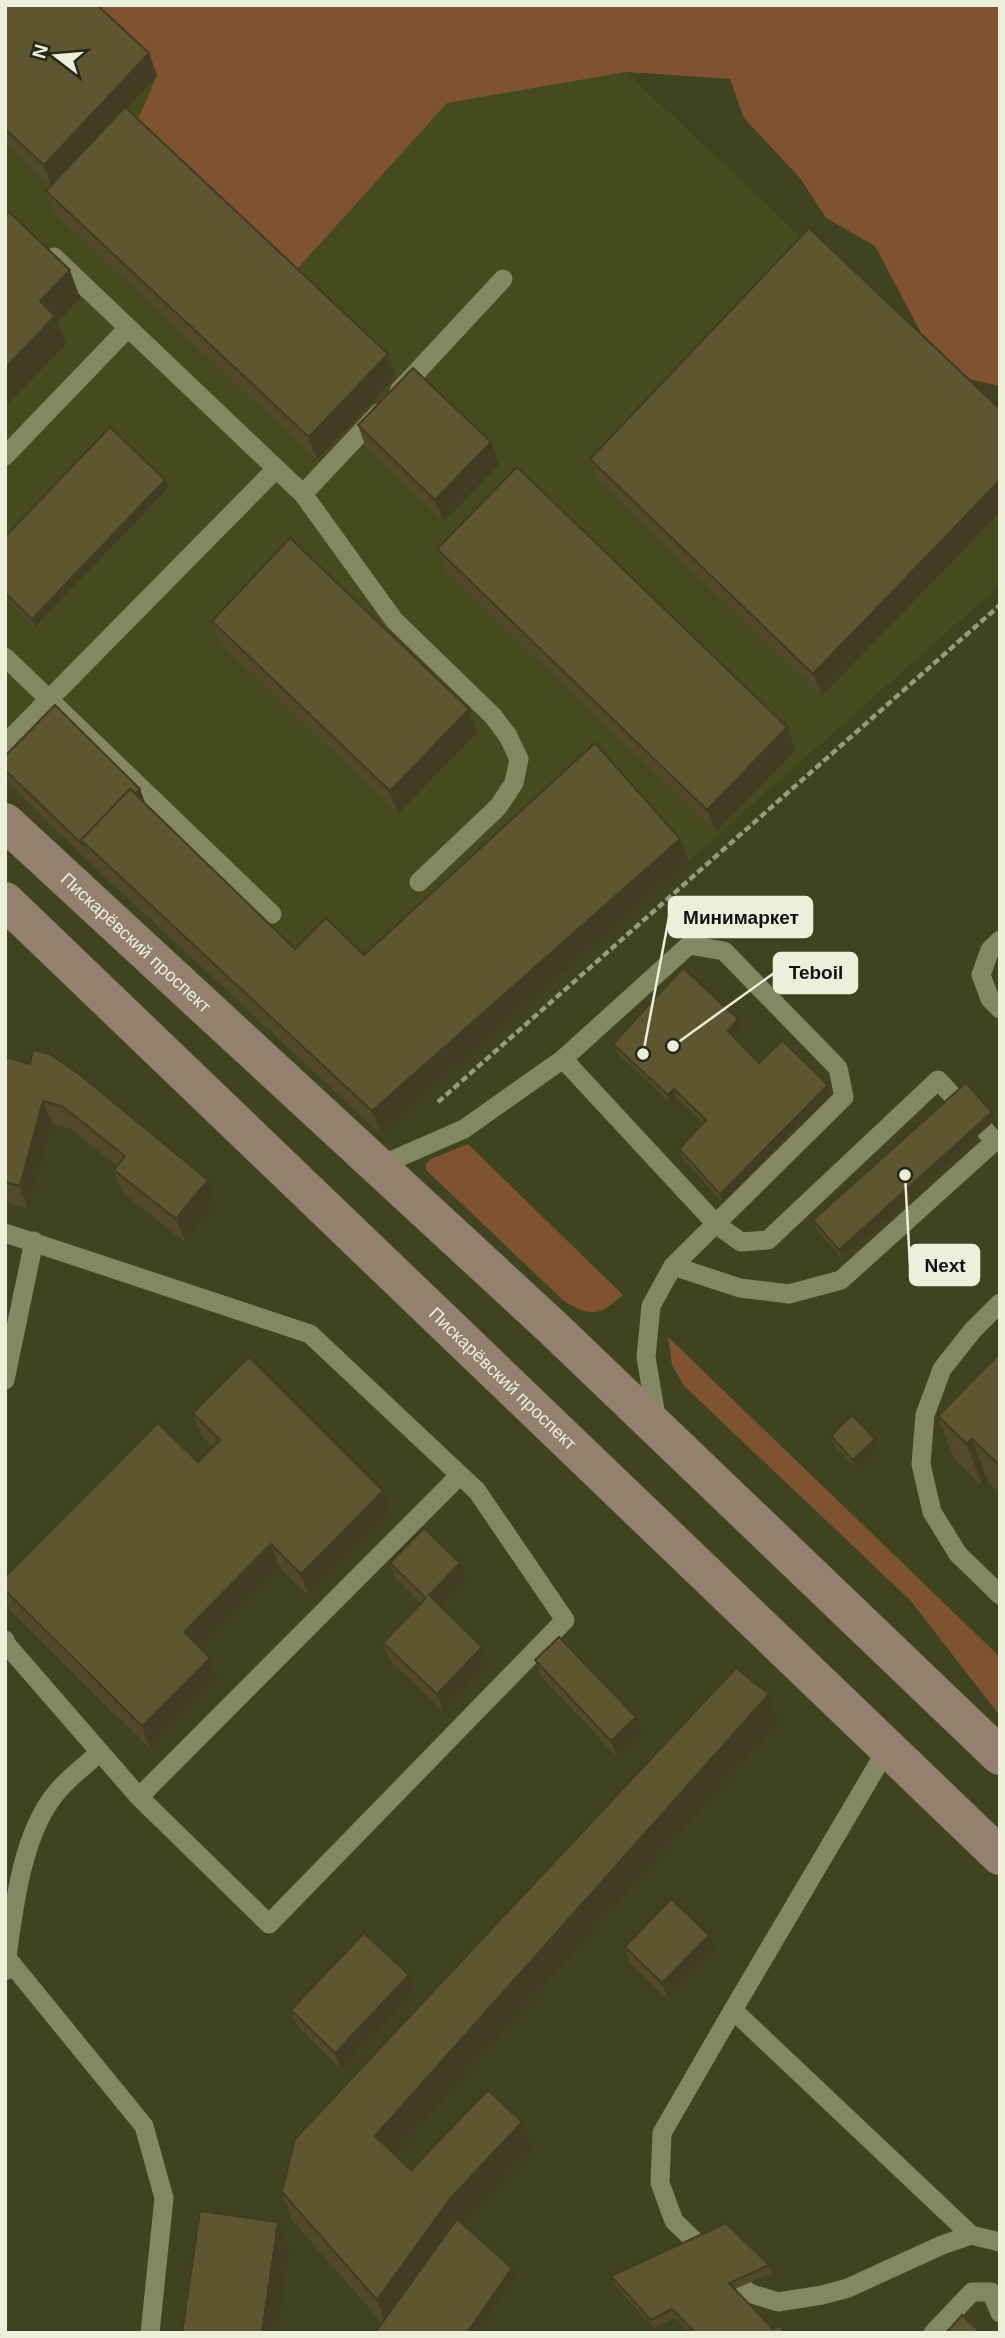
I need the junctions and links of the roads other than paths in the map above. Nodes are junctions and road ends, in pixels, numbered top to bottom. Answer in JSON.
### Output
{"nodes":[{"id":1,"x":43,"y":247,"type":"edge"},
{"id":2,"x":503,"y":279,"type":"dead end"},
{"id":3,"x":128,"y":328,"type":"junction"},
{"id":4,"x":5,"y":456,"type":"edge"},
{"id":5,"x":275,"y":469,"type":"junction"},
{"id":6,"x":303,"y":494,"type":"junction"},
{"id":7,"x":5,"y":657,"type":"edge"},
{"id":8,"x":50,"y":700,"type":"junction"},
{"id":9,"x":5,"y":744,"type":"edge"},
{"id":10,"x":5,"y":822,"type":"edge"},
{"id":11,"x":419,"y":882,"type":"dead end"},
{"id":12,"x":5,"y":901,"type":"edge"},
{"id":13,"x":272,"y":914,"type":"dead end"},
{"id":14,"x":1000,"y":940,"type":"edge"},
{"id":15,"x":1000,"y":1009,"type":"edge"},
{"id":16,"x":563,"y":1059,"type":"junction"},
{"id":17,"x":379,"y":1166,"type":"junction"},
{"id":18,"x":717,"y":1225,"type":"junction"},
{"id":19,"x":5,"y":1233,"type":"edge"},
{"id":20,"x":34,"y":1241,"type":"junction"},
{"id":21,"x":673,"y":1266,"type":"junction"},
{"id":22,"x":1000,"y":1303,"type":"edge"},
{"id":23,"x":5,"y":1380,"type":"edge"},
{"id":24,"x":658,"y":1427,"type":"junction"},
{"id":25,"x":460,"y":1475,"type":"junction"},
{"id":26,"x":1000,"y":1595,"type":"edge"},
{"id":27,"x":5,"y":1640,"type":"edge"},
{"id":28,"x":887,"y":1749,"type":"junction"},
{"id":29,"x":100,"y":1752,"type":"junction"},
{"id":30,"x":1000,"y":1756,"type":"edge"},
{"id":31,"x":139,"y":1797,"type":"junction"},
{"id":32,"x":1000,"y":1856,"type":"edge"},
{"id":33,"x":6,"y":1964,"type":"edge"},
{"id":34,"x":733,"y":2010,"type":"junction"},
{"id":35,"x":971,"y":2235,"type":"junction"},
{"id":36,"x":1000,"y":2242,"type":"edge"},
{"id":37,"x":995,"y":2288,"type":"edge"},
{"id":38,"x":1000,"y":2313,"type":"edge"},
{"id":39,"x":150,"y":2333,"type":"edge"},
{"id":40,"x":933,"y":2333,"type":"edge"}],
"edges":[{"from":1,"to":3,"type":"lane"},
{"from":2,"to":6,"type":"lane"},
{"from":3,"to":4,"type":"lane"},
{"from":3,"to":5,"type":"lane"},
{"from":5,"to":6,"type":"lane"},
{"from":5,"to":8,"type":"lane"},
{"from":6,"to":11,"type":"lane"},
{"from":7,"to":8,"type":"lane"},
{"from":8,"to":9,"type":"lane"},
{"from":8,"to":13,"type":"lane"},
{"from":10,"to":17,"type":"main road","name":"Пискарёвский проспект"},
{"from":12,"to":28,"type":"main road","name":"Пискарёвский проспект"},
{"from":14,"to":15,"type":"lane"},
{"from":16,"to":17,"type":"lane"},
{"from":16,"to":18,"type":"lane"},
{"from":16,"to":18,"type":"lane"},
{"from":17,"to":24,"type":"main road","name":"Пискарёвский проспект"},
{"from":18,"to":21,"type":"lane"},
{"from":18,"to":21,"type":"lane"},
{"from":19,"to":20,"type":"lane"},
{"from":20,"to":23,"type":"lane"},
{"from":20,"to":25,"type":"lane"},
{"from":21,"to":24,"type":"lane"},
{"from":22,"to":26,"type":"lane"},
{"from":24,"to":30,"type":"main road","name":"Пискарёвский проспект"},
{"from":25,"to":31,"type":"lane"},
{"from":25,"to":31,"type":"lane"},
{"from":27,"to":29,"type":"lane"},
{"from":28,"to":32,"type":"main road","name":"Пискарёвский проспект"},
{"from":28,"to":34,"type":"lane"},
{"from":29,"to":31,"type":"lane"},
{"from":29,"to":33,"type":"lane"},
{"from":33,"to":39,"type":"lane"},
{"from":34,"to":35,"type":"lane"},
{"from":34,"to":35,"type":"lane"},
{"from":35,"to":36,"type":"lane"},
{"from":37,"to":38,"type":"lane"},
{"from":37,"to":40,"type":"lane"}]}
